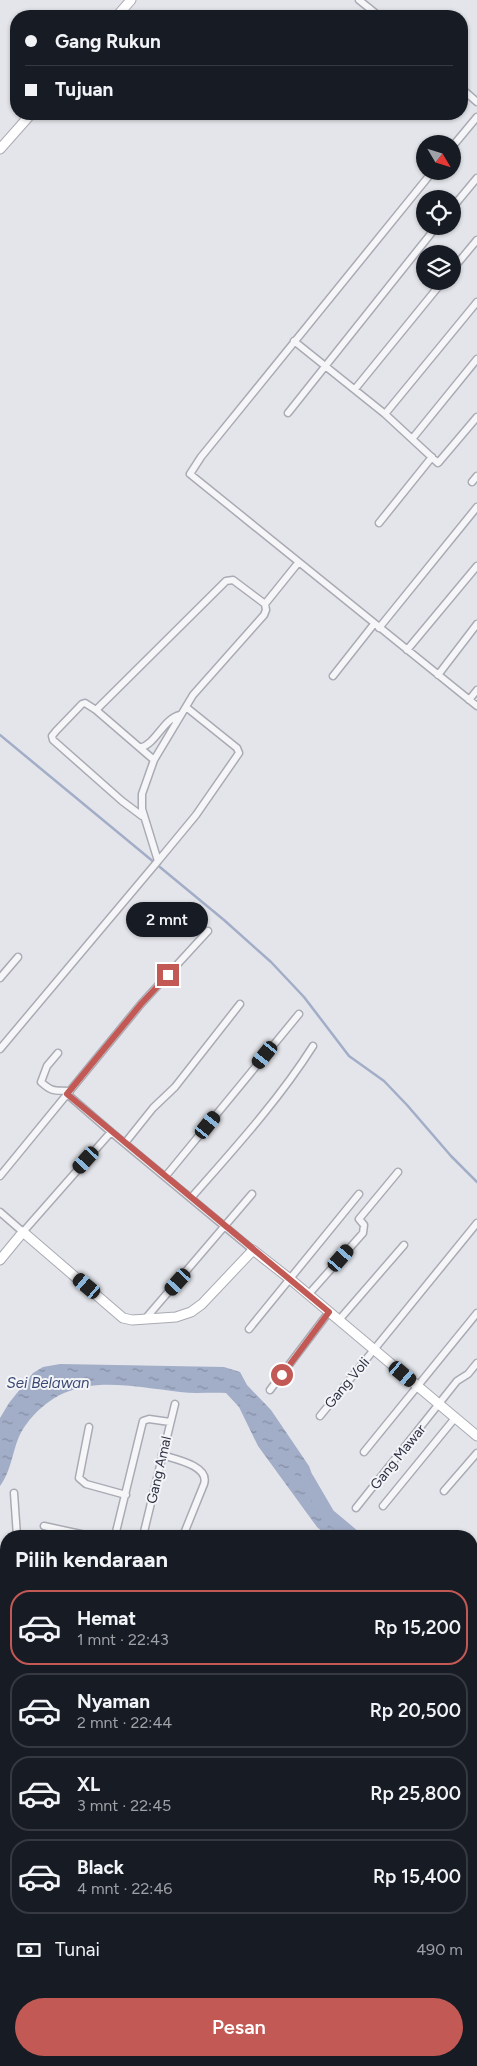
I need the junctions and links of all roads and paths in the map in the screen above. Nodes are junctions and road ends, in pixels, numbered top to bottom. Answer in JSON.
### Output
{"nodes":[{"id":1,"x":131,"y":0,"type":"edge"},
{"id":2,"x":359,"y":0,"type":"edge"},
{"id":3,"x":122,"y":10,"type":"edge"},
{"id":4,"x":372,"y":10,"type":"edge"},
{"id":5,"x":477,"y":117,"type":"edge"},
{"id":6,"x":26,"y":120,"type":"edge"},
{"id":7,"x":461,"y":136,"type":"edge"},
{"id":8,"x":0,"y":149,"type":"edge"},
{"id":9,"x":477,"y":178,"type":"edge"},
{"id":10,"x":426,"y":180,"type":"edge"},
{"id":11,"x":461,"y":197,"type":"edge"},
{"id":12,"x":431,"y":235,"type":"edge"},
{"id":13,"x":477,"y":240,"type":"edge"},
{"id":14,"x":461,"y":259,"type":"edge"},
{"id":15,"x":436,"y":290,"type":"edge"},
{"id":16,"x":477,"y":302,"type":"edge"},
{"id":17,"x":294,"y":342,"type":"junction"},
{"id":18,"x":477,"y":359,"type":"edge"},
{"id":19,"x":327,"y":366,"type":"junction"},
{"id":20,"x":355,"y":389,"type":"junction"},
{"id":21,"x":288,"y":413,"type":"dead end"},
{"id":22,"x":385,"y":414,"type":"junction"},
{"id":23,"x":477,"y":417,"type":"edge"},
{"id":24,"x":412,"y":439,"type":"junction"},
{"id":25,"x":432,"y":457,"type":"junction"},
{"id":26,"x":477,"y":476,"type":"edge"},
{"id":27,"x":472,"y":482,"type":"dead end"},
{"id":28,"x":477,"y":507,"type":"edge"},
{"id":29,"x":379,"y":523,"type":"dead end"},
{"id":30,"x":298,"y":563,"type":"junction"},
{"id":31,"x":477,"y":566,"type":"edge"},
{"id":32,"x":265,"y":604,"type":"junction"},
{"id":33,"x":477,"y":624,"type":"edge"},
{"id":34,"x":377,"y":626,"type":"junction"},
{"id":35,"x":407,"y":650,"type":"junction"},
{"id":36,"x":438,"y":675,"type":"junction"},
{"id":37,"x":333,"y":676,"type":"dead end"},
{"id":38,"x":477,"y":690,"type":"edge"},
{"id":39,"x":469,"y":700,"type":"junction"},
{"id":40,"x":477,"y":706,"type":"edge"},
{"id":41,"x":186,"y":707,"type":"junction"},
{"id":42,"x":96,"y":710,"type":"junction"},
{"id":43,"x":180,"y":715,"type":"junction"},
{"id":44,"x":140,"y":748,"type":"junction"},
{"id":45,"x":154,"y":760,"type":"junction"},
{"id":46,"x":142,"y":816,"type":"junction"},
{"id":47,"x":157,"y":862,"type":"junction"},
{"id":48,"x":208,"y":930,"type":"dead end"},
{"id":49,"x":18,"y":957,"type":"dead end"},
{"id":50,"x":0,"y":978,"type":"edge"},
{"id":51,"x":240,"y":1004,"type":"dead end"},
{"id":52,"x":299,"y":1014,"type":"dead end"},
{"id":53,"x":313,"y":1046,"type":"dead end"},
{"id":54,"x":0,"y":1049,"type":"edge"},
{"id":55,"x":58,"y":1053,"type":"dead end"},
{"id":56,"x":68,"y":1092,"type":"junction"},
{"id":57,"x":111,"y":1132,"type":"junction"},
{"id":58,"x":125,"y":1143,"type":"junction"},
{"id":59,"x":398,"y":1172,"type":"dead end"},
{"id":60,"x":0,"y":1176,"type":"edge"},
{"id":61,"x":165,"y":1177,"type":"junction"},
{"id":62,"x":252,"y":1194,"type":"dead end"},
{"id":63,"x":359,"y":1194,"type":"dead end"},
{"id":64,"x":191,"y":1198,"type":"junction"},
{"id":65,"x":0,"y":1212,"type":"edge"},
{"id":66,"x":477,"y":1223,"type":"edge"},
{"id":67,"x":226,"y":1227,"type":"junction"},
{"id":68,"x":23,"y":1232,"type":"junction"},
{"id":69,"x":404,"y":1245,"type":"dead end"},
{"id":70,"x":253,"y":1250,"type":"junction"},
{"id":71,"x":0,"y":1260,"type":"edge"},
{"id":72,"x":290,"y":1279,"type":"junction"},
{"id":73,"x":308,"y":1295,"type":"junction"},
{"id":74,"x":329,"y":1312,"type":"junction"},
{"id":75,"x":477,"y":1314,"type":"edge"},
{"id":76,"x":146,"y":1318,"type":"junction"},
{"id":77,"x":339,"y":1320,"type":"junction"},
{"id":78,"x":249,"y":1330,"type":"dead end"},
{"id":79,"x":374,"y":1350,"type":"junction"},
{"id":80,"x":477,"y":1363,"type":"edge"},
{"id":81,"x":417,"y":1386,"type":"junction"},
{"id":82,"x":270,"y":1390,"type":"dead end"},
{"id":83,"x":175,"y":1404,"type":"dead end"},
{"id":84,"x":439,"y":1404,"type":"junction"},
{"id":85,"x":320,"y":1416,"type":"dead end"},
{"id":86,"x":455,"y":1418,"type":"junction"},
{"id":87,"x":170,"y":1422,"type":"junction"},
{"id":88,"x":89,"y":1427,"type":"dead end"},
{"id":89,"x":477,"y":1436,"type":"edge"},
{"id":90,"x":364,"y":1452,"type":"dead end"},
{"id":91,"x":477,"y":1453,"type":"edge"},
{"id":92,"x":162,"y":1455,"type":"junction"},
{"id":93,"x":444,"y":1491,"type":"dead end"},
{"id":94,"x":14,"y":1493,"type":"dead end"},
{"id":95,"x":126,"y":1495,"type":"junction"},
{"id":96,"x":383,"y":1506,"type":"dead end"},
{"id":97,"x":356,"y":1508,"type":"dead end"},
{"id":98,"x":44,"y":1526,"type":"dead end"},
{"id":99,"x":17,"y":1530,"type":"edge"},
{"id":100,"x":62,"y":1530,"type":"edge"},
{"id":101,"x":117,"y":1530,"type":"edge"},
{"id":102,"x":144,"y":1530,"type":"edge"},
{"id":103,"x":185,"y":1530,"type":"edge"}],
"edges":[{"from":1,"to":3,"type":"street"},
{"from":2,"to":4,"type":"street"},
{"from":5,"to":7,"type":"street"},
{"from":6,"to":8,"type":"street"},
{"from":9,"to":11,"type":"street"},
{"from":10,"to":17,"type":"street"},
{"from":12,"to":19,"type":"street"},
{"from":13,"to":14,"type":"street"},
{"from":15,"to":20,"type":"street"},
{"from":16,"to":22,"type":"street"},
{"from":17,"to":19,"type":"street"},
{"from":17,"to":30,"type":"street"},
{"from":18,"to":24,"type":"street"},
{"from":19,"to":20,"type":"street"},
{"from":19,"to":21,"type":"street"},
{"from":20,"to":22,"type":"street"},
{"from":22,"to":24,"type":"street"},
{"from":23,"to":25,"type":"street"},
{"from":24,"to":25,"type":"street"},
{"from":25,"to":29,"type":"street"},
{"from":26,"to":27,"type":"street"},
{"from":28,"to":34,"type":"street"},
{"from":30,"to":32,"type":"street"},
{"from":30,"to":34,"type":"street"},
{"from":31,"to":35,"type":"street"},
{"from":32,"to":41,"type":"street"},
{"from":32,"to":42,"type":"street"},
{"from":33,"to":36,"type":"street"},
{"from":34,"to":35,"type":"street"},
{"from":34,"to":37,"type":"street"},
{"from":35,"to":36,"type":"street"},
{"from":36,"to":39,"type":"street"},
{"from":38,"to":39,"type":"street"},
{"from":39,"to":40,"type":"street"},
{"from":41,"to":43,"type":"street"},
{"from":41,"to":47,"type":"street"},
{"from":42,"to":44,"type":"street"},
{"from":42,"to":46,"type":"street"},
{"from":43,"to":44,"type":"street"},
{"from":43,"to":45,"type":"street"},
{"from":44,"to":45,"type":"street"},
{"from":45,"to":46,"type":"street"},
{"from":46,"to":47,"type":"street"},
{"from":47,"to":54,"type":"street"},
{"from":48,"to":56,"type":"street"},
{"from":49,"to":50,"type":"street"},
{"from":51,"to":58,"type":"street"},
{"from":52,"to":61,"type":"street"},
{"from":53,"to":64,"type":"street"},
{"from":55,"to":56,"type":"street"},
{"from":56,"to":57,"type":"street"},
{"from":56,"to":60,"type":"street"},
{"from":57,"to":58,"type":"street"},
{"from":57,"to":68,"type":"street"},
{"from":58,"to":61,"type":"street"},
{"from":59,"to":73,"type":"street"},
{"from":61,"to":64,"type":"street"},
{"from":62,"to":67,"type":"street"},
{"from":63,"to":72,"type":"street"},
{"from":64,"to":67,"type":"street"},
{"from":65,"to":68,"type":"street"},
{"from":66,"to":79,"type":"street","name":"Gang Voli"},
{"from":67,"to":70,"type":"street"},
{"from":67,"to":76,"type":"street"},
{"from":68,"to":71,"type":"street"},
{"from":68,"to":76,"type":"street"},
{"from":69,"to":77,"type":"street"},
{"from":70,"to":72,"type":"street"},
{"from":70,"to":76,"type":"street"},
{"from":72,"to":73,"type":"street"},
{"from":72,"to":78,"type":"street"},
{"from":73,"to":74,"type":"street"},
{"from":74,"to":77,"type":"street"},
{"from":74,"to":82,"type":"street"},
{"from":75,"to":81,"type":"street"},
{"from":77,"to":79,"type":"street"},
{"from":79,"to":81,"type":"street"},
{"from":79,"to":85,"type":"street","name":"Gang Voli"},
{"from":80,"to":84,"type":"street","name":"Gang Mawar"},
{"from":81,"to":84,"type":"street"},
{"from":81,"to":90,"type":"street"},
{"from":83,"to":87,"type":"street","name":"Gang Amal"},
{"from":84,"to":86,"type":"street"},
{"from":84,"to":97,"type":"street","name":"Gang Mawar"},
{"from":86,"to":89,"type":"street"},
{"from":86,"to":96,"type":"street"},
{"from":87,"to":92,"type":"street","name":"Gang Amal"},
{"from":87,"to":95,"type":"street"},
{"from":88,"to":95,"type":"street"},
{"from":91,"to":93,"type":"street"},
{"from":92,"to":102,"type":"street","name":"Gang Amal"},
{"from":92,"to":103,"type":"street"},
{"from":94,"to":99,"type":"street"},
{"from":95,"to":101,"type":"street"},
{"from":98,"to":100,"type":"street"}]}
